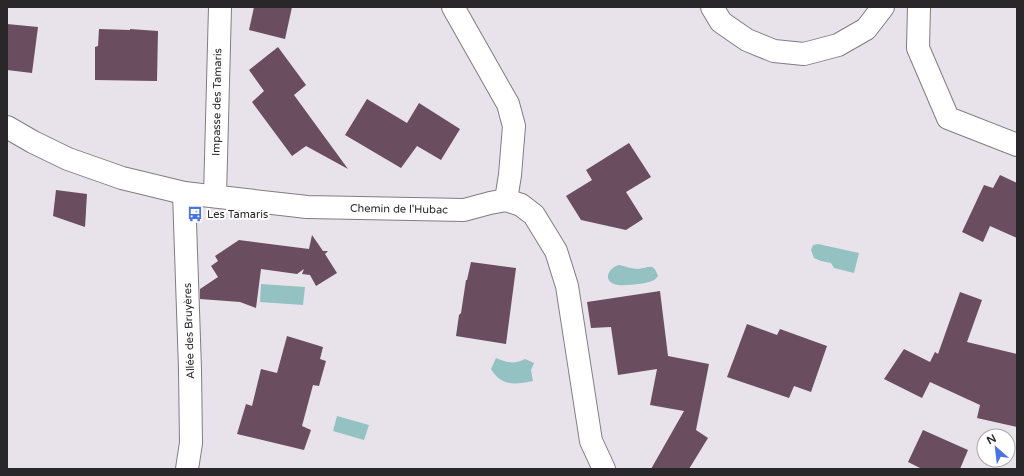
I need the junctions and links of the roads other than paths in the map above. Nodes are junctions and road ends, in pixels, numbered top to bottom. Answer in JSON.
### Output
{"nodes":[{"id":1,"x":220,"y":7,"type":"edge"},
{"id":2,"x":453,"y":7,"type":"edge"},
{"id":3,"x":712,"y":7,"type":"edge"},
{"id":4,"x":883,"y":7,"type":"edge"},
{"id":5,"x":919,"y":7,"type":"edge"},
{"id":6,"x":7,"y":127,"type":"edge"},
{"id":7,"x":1017,"y":145,"type":"edge"},
{"id":8,"x":184,"y":194,"type":"junction"},
{"id":9,"x":215,"y":196,"type":"junction"},
{"id":10,"x":506,"y":200,"type":"junction"},
{"id":11,"x":187,"y":469,"type":"edge"},
{"id":12,"x":604,"y":469,"type":"edge"}],
"edges":[{"from":1,"to":9,"type":"street","name":"Impasse des Tamaris"},
{"from":2,"to":10,"type":"street"},
{"from":3,"to":4,"type":"street"},
{"from":5,"to":7,"type":"street"},
{"from":6,"to":8,"type":"street","name":"Chemin de l'Hubac"},
{"from":8,"to":9,"type":"street","name":"Chemin de l'Hubac"},
{"from":8,"to":11,"type":"street","name":"Allée des Bruyères"},
{"from":9,"to":10,"type":"street","name":"Chemin de l'Hubac"},
{"from":10,"to":12,"type":"street"}]}
